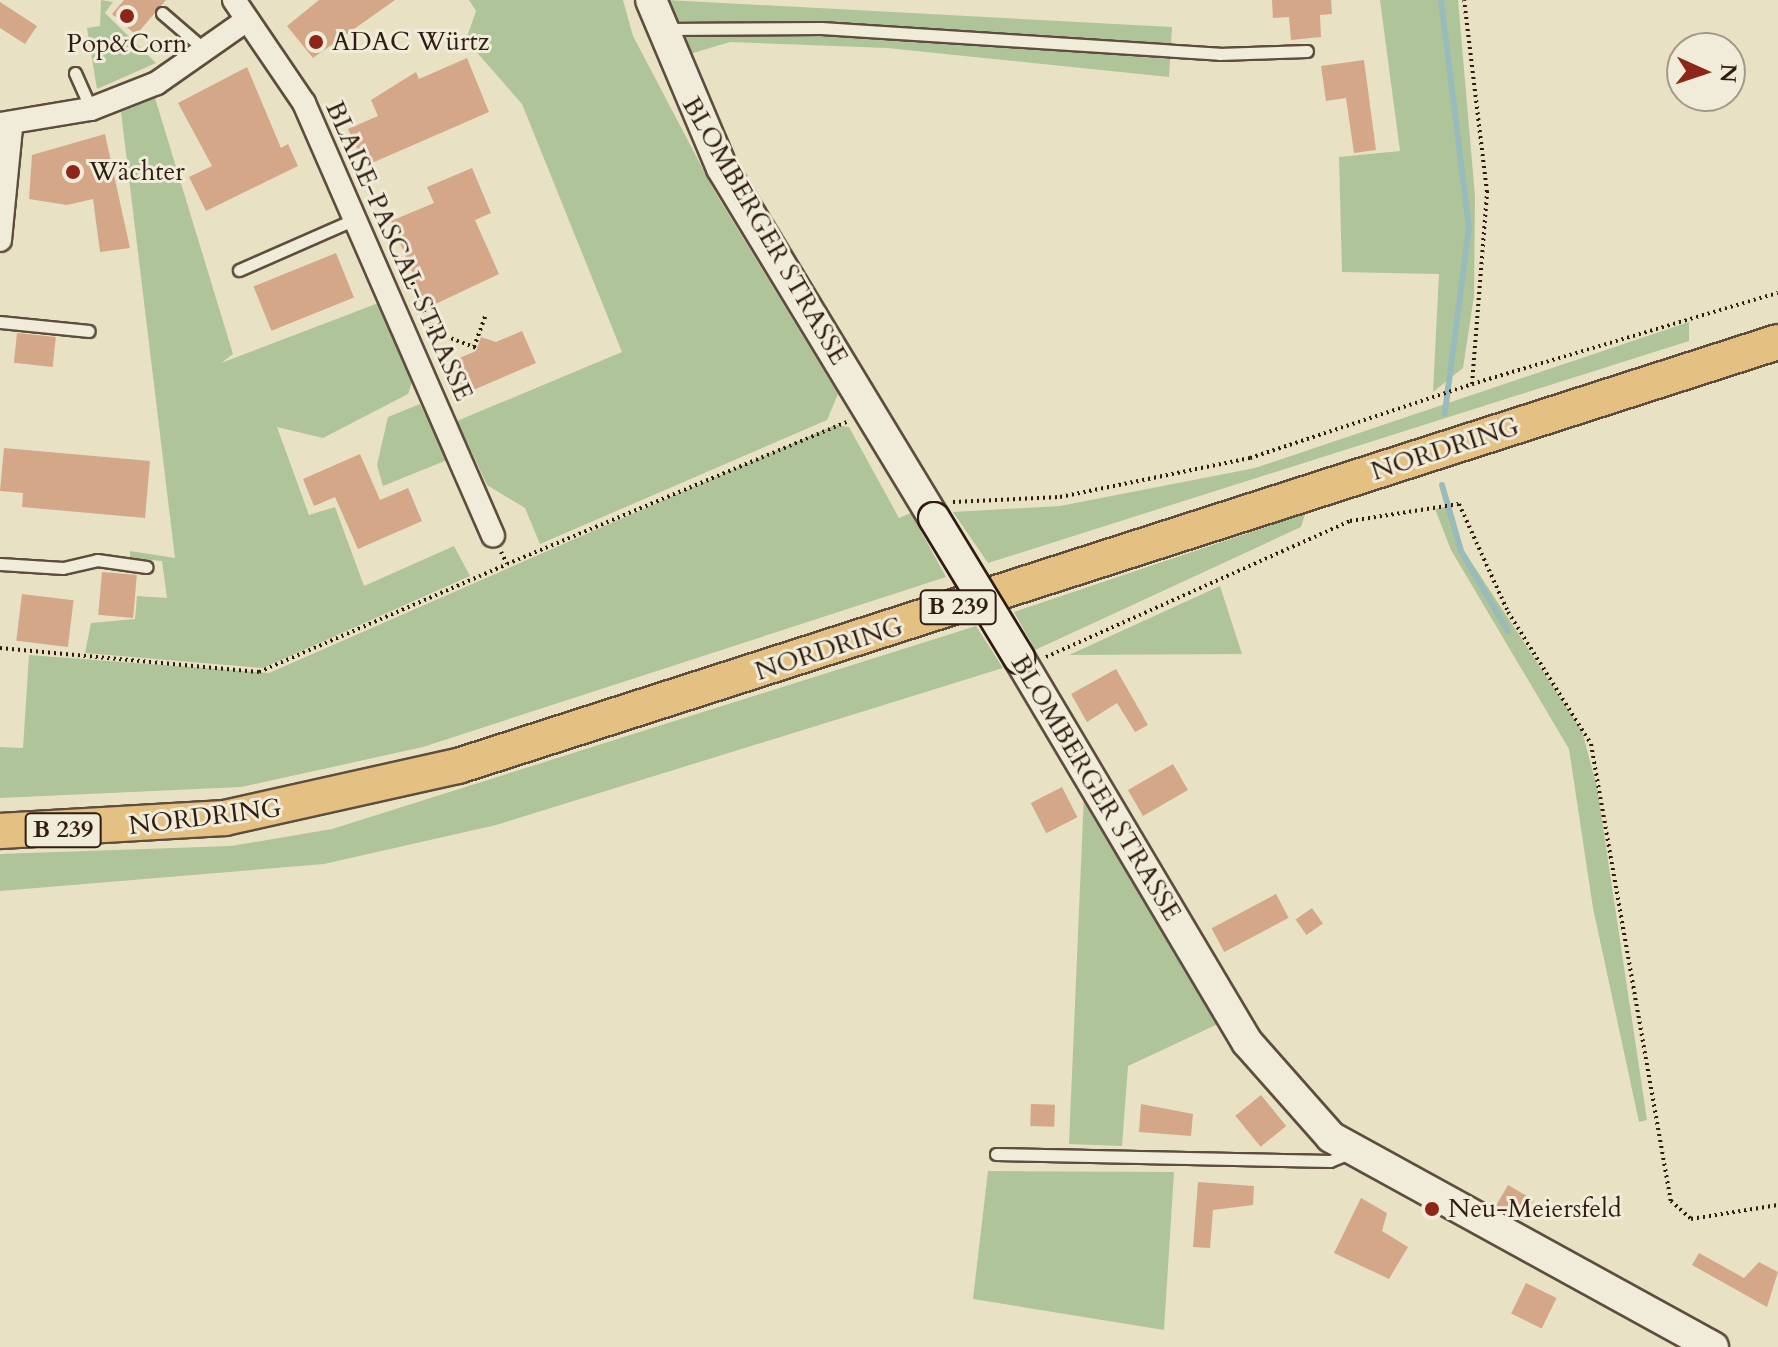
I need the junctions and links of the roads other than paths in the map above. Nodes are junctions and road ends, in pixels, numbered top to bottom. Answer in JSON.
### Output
{"nodes":[{"id":1,"x":234,"y":0,"type":"edge"},
{"id":2,"x":651,"y":0,"type":"edge"},
{"id":3,"x":162,"y":13,"type":"dead end"},
{"id":4,"x":247,"y":20,"type":"junction"},
{"id":5,"x":660,"y":29,"type":"junction"},
{"id":6,"x":205,"y":50,"type":"junction"},
{"id":7,"x":1307,"y":51,"type":"dead end"},
{"id":8,"x":75,"y":73,"type":"dead end"},
{"id":9,"x":91,"y":109,"type":"junction"},
{"id":10,"x":6,"y":126,"type":"edge"},
{"id":11,"x":1,"y":214,"type":"edge"},
{"id":12,"x":355,"y":219,"type":"junction"},
{"id":13,"x":0,"y":240,"type":"edge"},
{"id":14,"x":239,"y":270,"type":"dead end"},
{"id":15,"x":0,"y":322,"type":"edge"},
{"id":16,"x":89,"y":331,"type":"dead end"},
{"id":17,"x":1778,"y":342,"type":"edge"},
{"id":18,"x":493,"y":535,"type":"road end"},
{"id":19,"x":0,"y":564,"type":"edge"},
{"id":20,"x":147,"y":567,"type":"dead end"},
{"id":21,"x":0,"y":831,"type":"edge"},
{"id":22,"x":1352,"y":1152,"type":"junction"},
{"id":23,"x":996,"y":1154,"type":"dead end"},
{"id":24,"x":1713,"y":1347,"type":"edge"}],
"edges":[{"from":1,"to":4,"type":"street","name":"BLAISE-PASCAL-STRASSE"},
{"from":2,"to":5,"type":"main road","name":"BLOMBERGER STRASSE"},
{"from":3,"to":6,"type":"lane"},
{"from":4,"to":6,"type":"street"},
{"from":4,"to":12,"type":"street","name":"BLAISE-PASCAL-STRASSE"},
{"from":5,"to":7,"type":"lane"},
{"from":5,"to":22,"type":"main road","name":"BLOMBERGER STRASSE","bridge":true},
{"from":6,"to":9,"type":"street"},
{"from":8,"to":9,"type":"lane"},
{"from":9,"to":10,"type":"street"},
{"from":10,"to":11,"type":"street"},
{"from":11,"to":13,"type":"street"},
{"from":12,"to":14,"type":"lane"},
{"from":12,"to":18,"type":"street","name":"BLAISE-PASCAL-STRASSE"},
{"from":15,"to":16,"type":"lane"},
{"from":17,"to":21,"type":"main road","name":"NORDRING","number":"B 239"},
{"from":19,"to":20,"type":"lane"},
{"from":22,"to":23,"type":"lane"},
{"from":22,"to":24,"type":"main road","name":"BLOMBERGER STRASSE"}]}
